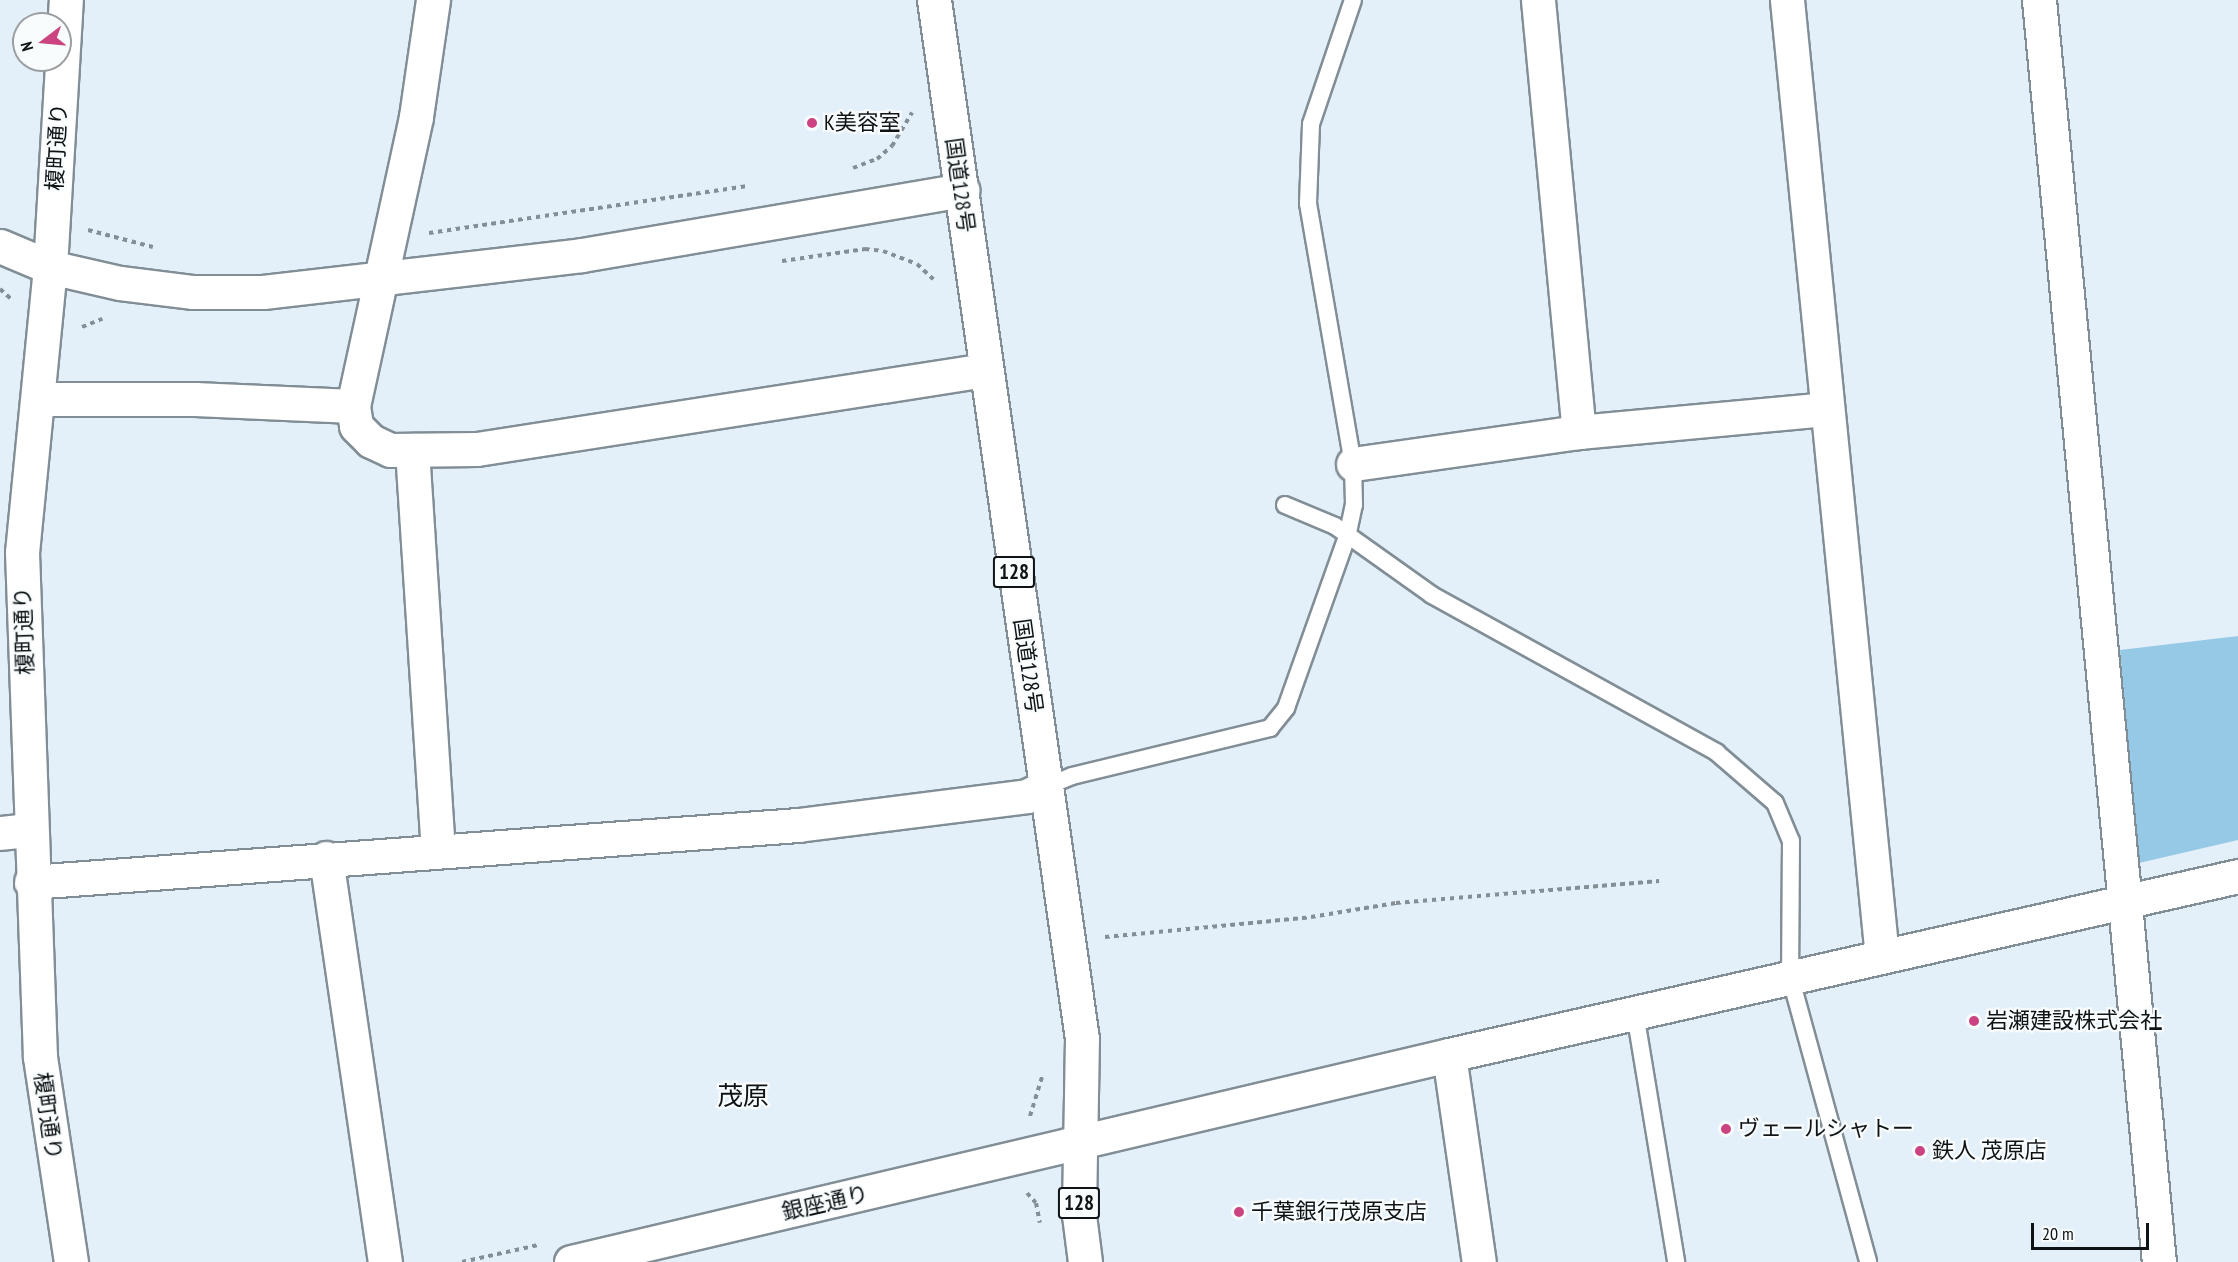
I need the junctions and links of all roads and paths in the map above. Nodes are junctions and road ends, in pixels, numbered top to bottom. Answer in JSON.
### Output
{"nodes":[{"id":1,"x":66,"y":0,"type":"edge"},
{"id":2,"x":433,"y":0,"type":"edge"},
{"id":3,"x":934,"y":0,"type":"edge"},
{"id":4,"x":1353,"y":0,"type":"edge"},
{"id":5,"x":1538,"y":0,"type":"edge"},
{"id":6,"x":1787,"y":0,"type":"edge"},
{"id":7,"x":2039,"y":0,"type":"edge"},
{"id":8,"x":913,"y":110,"type":"dead end"},
{"id":9,"x":847,"y":170,"type":"dead end"},
{"id":10,"x":754,"y":185,"type":"dead end"},
{"id":11,"x":962,"y":190,"type":"junction"},
{"id":12,"x":84,"y":229,"type":"dead end"},
{"id":13,"x":392,"y":238,"type":"junction"},
{"id":14,"x":0,"y":246,"type":"edge"},
{"id":15,"x":160,"y":249,"type":"dead end"},
{"id":16,"x":776,"y":262,"type":"dead end"},
{"id":17,"x":50,"y":267,"type":"junction"},
{"id":18,"x":384,"y":278,"type":"junction"},
{"id":19,"x":943,"y":290,"type":"dead end"},
{"id":20,"x":112,"y":320,"type":"dead end"},
{"id":21,"x":78,"y":331,"type":"dead end"},
{"id":22,"x":985,"y":370,"type":"junction"},
{"id":23,"x":39,"y":399,"type":"junction"},
{"id":24,"x":353,"y":406,"type":"junction"},
{"id":25,"x":1825,"y":409,"type":"junction"},
{"id":26,"x":1579,"y":432,"type":"junction"},
{"id":27,"x":412,"y":450,"type":"junction"},
{"id":28,"x":1353,"y":464,"type":"junction"},
{"id":29,"x":1285,"y":505,"type":"dead end"},
{"id":30,"x":1347,"y":537,"type":"junction"},
{"id":31,"x":11,"y":550,"type":"edge"},
{"id":32,"x":1045,"y":787,"type":"junction"},
{"id":33,"x":15,"y":831,"type":"edge"},
{"id":34,"x":438,"y":850,"type":"junction"},
{"id":35,"x":326,"y":858,"type":"junction"},
{"id":36,"x":2238,"y":876,"type":"edge"},
{"id":37,"x":1659,"y":881,"type":"dead end"},
{"id":38,"x":31,"y":882,"type":"junction"},
{"id":39,"x":2125,"y":903,"type":"junction"},
{"id":40,"x":1069,"y":941,"type":"junction"},
{"id":41,"x":1882,"y":956,"type":"junction"},
{"id":42,"x":1790,"y":976,"type":"junction"},
{"id":43,"x":1635,"y":1012,"type":"junction"},
{"id":44,"x":1449,"y":1055,"type":"junction"},
{"id":45,"x":1044,"y":1072,"type":"dead end"},
{"id":46,"x":1026,"y":1128,"type":"dead end"},
{"id":47,"x":1080,"y":1144,"type":"junction"},
{"id":48,"x":543,"y":1244,"type":"dead end"},
{"id":49,"x":71,"y":1262,"type":"edge"},
{"id":50,"x":385,"y":1262,"type":"edge"},
{"id":51,"x":462,"y":1262,"type":"edge"},
{"id":52,"x":571,"y":1262,"type":"edge"},
{"id":53,"x":1084,"y":1262,"type":"edge"},
{"id":54,"x":1479,"y":1262,"type":"edge"},
{"id":55,"x":1676,"y":1262,"type":"edge"},
{"id":56,"x":1868,"y":1262,"type":"edge"},
{"id":57,"x":2159,"y":1262,"type":"edge"}],
"edges":[{"from":1,"to":17,"type":"main road","name":"榎町通り"},
{"from":2,"to":13,"type":"main road"},
{"from":3,"to":11,"type":"main road","name":"国道128号","number":"128"},
{"from":4,"to":28,"type":"lane"},
{"from":5,"to":26,"type":"main road"},
{"from":6,"to":25,"type":"main road"},
{"from":7,"to":39,"type":"main road"},
{"from":8,"to":9,"type":"path"},
{"from":10,"to":13,"type":"path"},
{"from":11,"to":18,"type":"main road"},
{"from":11,"to":22,"type":"main road","name":"国道128号","number":"128"},
{"from":12,"to":15,"type":"path"},
{"from":13,"to":18,"type":"main road"},
{"from":14,"to":17,"type":"main road"},
{"from":16,"to":19,"type":"path"},
{"from":17,"to":18,"type":"main road"},
{"from":17,"to":23,"type":"main road","name":"榎町通り"},
{"from":18,"to":24,"type":"main road"},
{"from":20,"to":21,"type":"path"},
{"from":22,"to":27,"type":"main road"},
{"from":22,"to":32,"type":"main road","name":"国道128号","number":"128"},
{"from":23,"to":24,"type":"main road"},
{"from":23,"to":31,"type":"main road","name":"榎町通り"},
{"from":24,"to":27,"type":"main road"},
{"from":25,"to":26,"type":"main road"},
{"from":25,"to":41,"type":"main road"},
{"from":26,"to":28,"type":"main road"},
{"from":27,"to":34,"type":"main road"},
{"from":28,"to":30,"type":"lane"},
{"from":29,"to":30,"type":"lane"},
{"from":30,"to":32,"type":"lane"},
{"from":30,"to":42,"type":"lane"},
{"from":31,"to":33,"type":"main road","name":"榎町通り"},
{"from":32,"to":34,"type":"main road"},
{"from":32,"to":40,"type":"main road","name":"国道128号","number":"128"},
{"from":33,"to":38,"type":"main road","name":"榎町通り"},
{"from":34,"to":35,"type":"main road"},
{"from":35,"to":38,"type":"main road"},
{"from":35,"to":50,"type":"main road"},
{"from":36,"to":39,"type":"main road","name":"銀座通り"},
{"from":37,"to":40,"type":"path"},
{"from":38,"to":49,"type":"main road","name":"榎町通り"},
{"from":39,"to":41,"type":"main road","name":"銀座通り"},
{"from":39,"to":57,"type":"main road"},
{"from":40,"to":47,"type":"main road","name":"国道128号","number":"128"},
{"from":41,"to":42,"type":"main road","name":"銀座通り"},
{"from":42,"to":43,"type":"main road","name":"銀座通り"},
{"from":42,"to":56,"type":"lane"},
{"from":43,"to":44,"type":"main road","name":"銀座通り"},
{"from":43,"to":55,"type":"lane"},
{"from":44,"to":47,"type":"main road","name":"銀座通り"},
{"from":44,"to":54,"type":"main road"},
{"from":45,"to":46,"type":"path"},
{"from":47,"to":52,"type":"main road","name":"銀座通り"},
{"from":47,"to":53,"type":"main road","name":"国道128号","number":"128"},
{"from":48,"to":51,"type":"path"}]}
